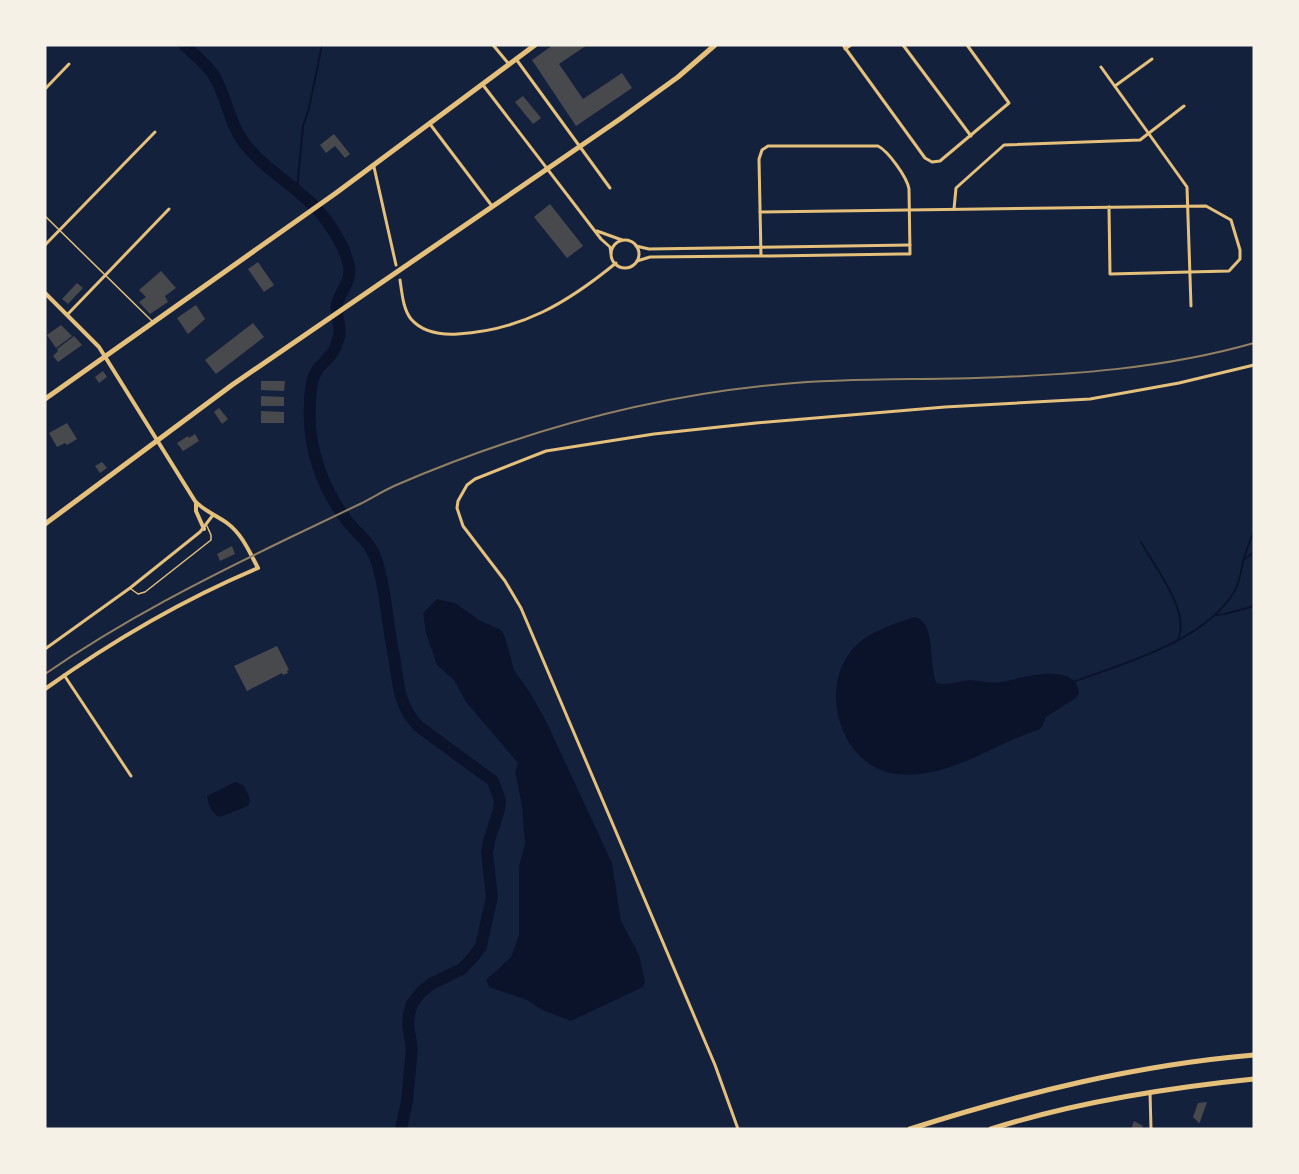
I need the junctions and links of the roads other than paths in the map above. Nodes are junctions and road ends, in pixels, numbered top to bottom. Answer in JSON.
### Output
{"nodes":[{"id":1,"x":493,"y":45,"type":"edge"},
{"id":2,"x":535,"y":45,"type":"edge"},
{"id":3,"x":716,"y":45,"type":"edge"},
{"id":4,"x":843,"y":45,"type":"edge"},
{"id":5,"x":851,"y":45,"type":"edge"},
{"id":6,"x":903,"y":45,"type":"edge"},
{"id":7,"x":967,"y":45,"type":"edge"},
{"id":8,"x":845,"y":49,"type":"junction"},
{"id":9,"x":516,"y":59,"type":"junction"},
{"id":10,"x":1152,"y":59,"type":"dead end"},
{"id":11,"x":69,"y":64,"type":"dead end"},
{"id":12,"x":509,"y":65,"type":"junction"},
{"id":13,"x":1101,"y":67,"type":"dead end"},
{"id":14,"x":483,"y":85,"type":"junction"},
{"id":15,"x":1115,"y":86,"type":"junction"},
{"id":16,"x":45,"y":89,"type":"edge"},
{"id":17,"x":1184,"y":105,"type":"dead end"},
{"id":18,"x":430,"y":124,"type":"junction"},
{"id":19,"x":155,"y":132,"type":"dead end"},
{"id":20,"x":1149,"y":133,"type":"junction"},
{"id":21,"x":971,"y":136,"type":"junction"},
{"id":22,"x":580,"y":148,"type":"junction"},
{"id":23,"x":373,"y":165,"type":"junction"},
{"id":24,"x":548,"y":169,"type":"junction"},
{"id":25,"x":610,"y":188,"type":"dead end"},
{"id":26,"x":1188,"y":206,"type":"junction"},
{"id":27,"x":493,"y":207,"type":"junction"},
{"id":28,"x":1109,"y":207,"type":"junction"},
{"id":29,"x":169,"y":209,"type":"dead end"},
{"id":30,"x":910,"y":209,"type":"junction"},
{"id":31,"x":954,"y":209,"type":"junction"},
{"id":32,"x":760,"y":212,"type":"junction"},
{"id":33,"x":45,"y":216,"type":"edge"},
{"id":34,"x":595,"y":230,"type":"junction"},
{"id":35,"x":60,"y":231,"type":"junction"},
{"id":36,"x":622,"y":240,"type":"junction"},
{"id":37,"x":45,"y":245,"type":"edge"},
{"id":38,"x":910,"y":245,"type":"junction"},
{"id":39,"x":636,"y":246,"type":"junction"},
{"id":40,"x":760,"y":248,"type":"junction"},
{"id":41,"x":611,"y":253,"type":"junction"},
{"id":42,"x":761,"y":256,"type":"junction"},
{"id":43,"x":637,"y":261,"type":"junction"},
{"id":44,"x":616,"y":263,"type":"junction"},
{"id":45,"x":396,"y":265,"type":"dead end"},
{"id":46,"x":1190,"y":272,"type":"junction"},
{"id":47,"x":105,"y":274,"type":"junction"},
{"id":48,"x":400,"y":280,"type":"dead end"},
{"id":49,"x":46,"y":296,"type":"edge"},
{"id":50,"x":1191,"y":306,"type":"dead end"},
{"id":51,"x":67,"y":315,"type":"junction"},
{"id":52,"x":153,"y":322,"type":"junction"},
{"id":53,"x":105,"y":355,"type":"junction"},
{"id":54,"x":1254,"y":365,"type":"edge"},
{"id":55,"x":45,"y":399,"type":"edge"},
{"id":56,"x":157,"y":441,"type":"junction"},
{"id":57,"x":196,"y":502,"type":"junction"},
{"id":58,"x":213,"y":515,"type":"junction"},
{"id":59,"x":45,"y":524,"type":"edge"},
{"id":60,"x":206,"y":527,"type":"junction"},
{"id":61,"x":130,"y":588,"type":"junction"},
{"id":62,"x":45,"y":649,"type":"edge"},
{"id":63,"x":64,"y":675,"type":"junction"},
{"id":64,"x":45,"y":689,"type":"edge"},
{"id":65,"x":131,"y":776,"type":"dead end"},
{"id":66,"x":1254,"y":1055,"type":"edge"},
{"id":67,"x":1254,"y":1079,"type":"edge"},
{"id":68,"x":1150,"y":1092,"type":"junction"},
{"id":69,"x":738,"y":1129,"type":"edge"},
{"id":70,"x":910,"y":1129,"type":"edge"},
{"id":71,"x":991,"y":1129,"type":"edge"},
{"id":72,"x":1151,"y":1129,"type":"edge"}],
"edges":[{"from":1,"to":12,"type":"street"},
{"from":2,"to":9,"type":"main road"},
{"from":3,"to":22,"type":"main road"},
{"from":4,"to":8,"type":"street"},
{"from":5,"to":8,"type":"street"},
{"from":6,"to":21,"type":"street"},
{"from":7,"to":21,"type":"street"},
{"from":8,"to":21,"type":"street"},
{"from":9,"to":12,"type":"main road"},
{"from":9,"to":22,"type":"street"},
{"from":10,"to":15,"type":"street"},
{"from":11,"to":16,"type":"street"},
{"from":12,"to":14,"type":"main road"},
{"from":13,"to":15,"type":"street"},
{"from":14,"to":18,"type":"main road"},
{"from":14,"to":24,"type":"street"},
{"from":15,"to":20,"type":"street"},
{"from":17,"to":20,"type":"street"},
{"from":18,"to":23,"type":"main road"},
{"from":18,"to":27,"type":"street"},
{"from":19,"to":35,"type":"street"},
{"from":20,"to":26,"type":"street"},
{"from":20,"to":31,"type":"street"},
{"from":22,"to":24,"type":"main road"},
{"from":22,"to":25,"type":"street"},
{"from":23,"to":45,"type":"street"},
{"from":23,"to":52,"type":"main road"},
{"from":24,"to":27,"type":"main road"},
{"from":24,"to":34,"type":"street"},
{"from":26,"to":28,"type":"street"},
{"from":26,"to":46,"type":"street"},
{"from":26,"to":46,"type":"street"},
{"from":27,"to":56,"type":"main road"},
{"from":28,"to":31,"type":"street"},
{"from":28,"to":46,"type":"street"},
{"from":29,"to":47,"type":"street"},
{"from":30,"to":31,"type":"street"},
{"from":30,"to":32,"type":"street"},
{"from":30,"to":32,"type":"street"},
{"from":30,"to":38,"type":"street"},
{"from":32,"to":40,"type":"street"},
{"from":33,"to":35,"type":"lane"},
{"from":34,"to":36,"type":"street"},
{"from":34,"to":41,"type":"street"},
{"from":35,"to":37,"type":"street"},
{"from":35,"to":47,"type":"lane"},
{"from":36,"to":39,"type":"street"},
{"from":36,"to":41,"type":"street"},
{"from":38,"to":40,"type":"street"},
{"from":38,"to":42,"type":"street"},
{"from":39,"to":40,"type":"street"},
{"from":39,"to":43,"type":"street"},
{"from":40,"to":42,"type":"street"},
{"from":41,"to":44,"type":"street"},
{"from":42,"to":43,"type":"street"},
{"from":43,"to":44,"type":"street"},
{"from":44,"to":48,"type":"street"},
{"from":46,"to":50,"type":"street"},
{"from":47,"to":51,"type":"street"},
{"from":47,"to":52,"type":"lane"},
{"from":49,"to":51,"type":"street"},
{"from":51,"to":53,"type":"street"},
{"from":52,"to":53,"type":"main road"},
{"from":53,"to":55,"type":"main road"},
{"from":53,"to":56,"type":"street"},
{"from":54,"to":69,"type":"street"},
{"from":56,"to":57,"type":"street"},
{"from":56,"to":59,"type":"main road"},
{"from":57,"to":58,"type":"street"},
{"from":57,"to":60,"type":"street"},
{"from":58,"to":60,"type":"street"},
{"from":58,"to":63,"type":"street"},
{"from":60,"to":61,"type":"street"},
{"from":60,"to":61,"type":"lane"},
{"from":61,"to":62,"type":"street"},
{"from":63,"to":64,"type":"street"},
{"from":63,"to":65,"type":"street"},
{"from":66,"to":70,"type":"main road"},
{"from":67,"to":68,"type":"main road"},
{"from":68,"to":71,"type":"main road"},
{"from":68,"to":72,"type":"street"}]}
